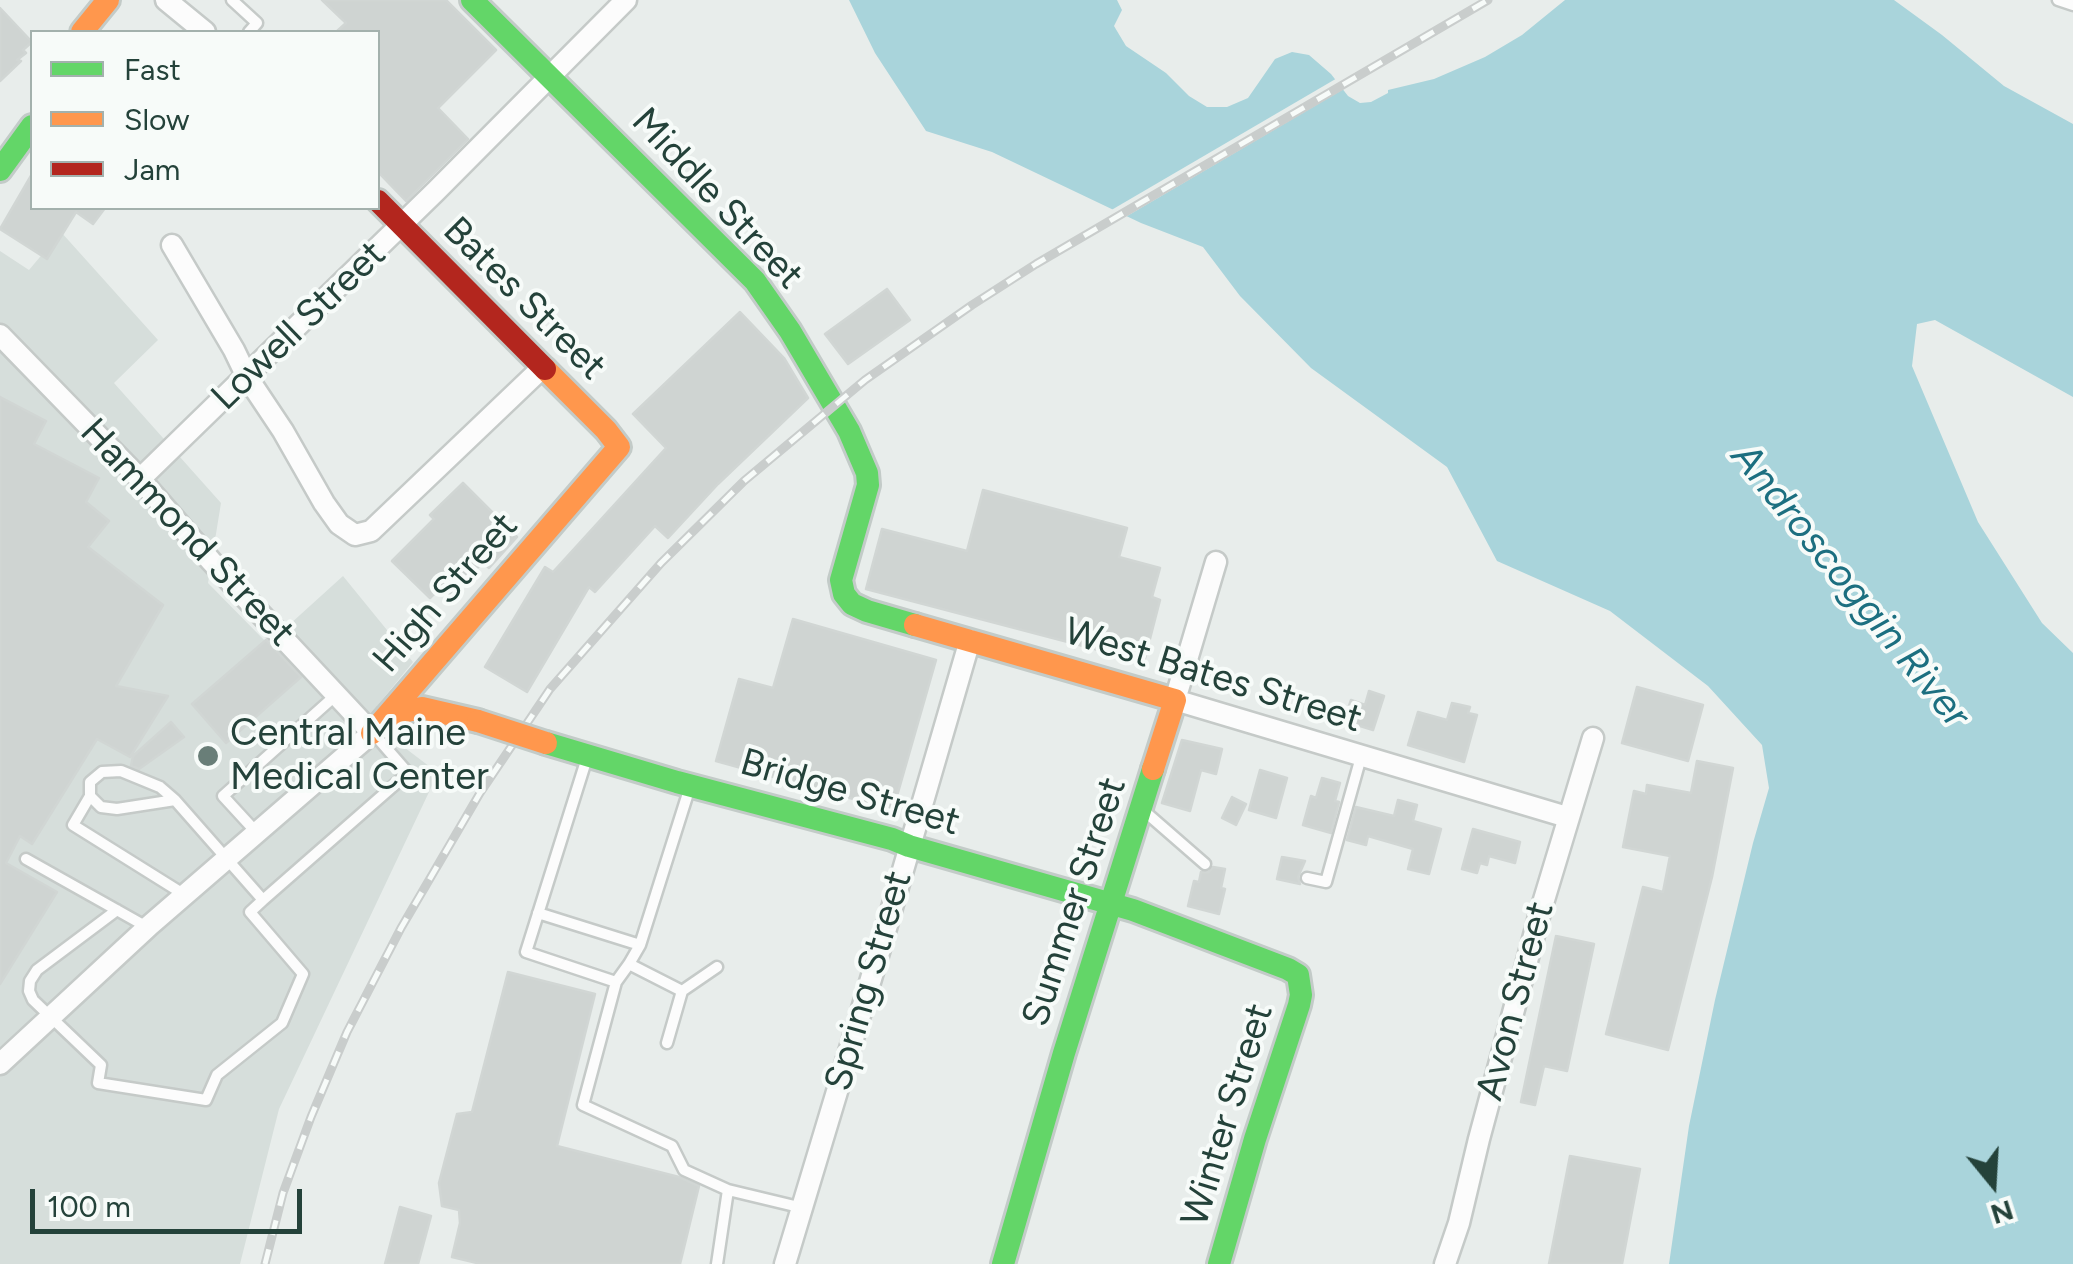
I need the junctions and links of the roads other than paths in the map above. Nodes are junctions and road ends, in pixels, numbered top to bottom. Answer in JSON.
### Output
{"nodes":[{"id":1,"x":108,"y":0,"type":"edge"},
{"id":2,"x":132,"y":0,"type":"edge"},
{"id":3,"x":166,"y":0,"type":"edge"},
{"id":4,"x":232,"y":0,"type":"edge"},
{"id":5,"x":472,"y":0,"type":"edge"},
{"id":6,"x":626,"y":0,"type":"edge"},
{"id":7,"x":2058,"y":0,"type":"edge"},
{"id":8,"x":2073,"y":5,"type":"edge"},
{"id":9,"x":253,"y":28,"type":"edge"},
{"id":10,"x":84,"y":30,"type":"edge"},
{"id":11,"x":109,"y":30,"type":"edge"},
{"id":12,"x":203,"y":30,"type":"edge"},
{"id":13,"x":549,"y":76,"type":"junction"},
{"id":14,"x":26,"y":117,"type":"edge"},
{"id":15,"x":0,"y":132,"type":"edge"},
{"id":16,"x":0,"y":170,"type":"edge"},
{"id":17,"x":380,"y":203,"type":"edge"},
{"id":18,"x":402,"y":226,"type":"junction"},
{"id":19,"x":172,"y":244,"type":"dead end"},
{"id":20,"x":0,"y":335,"type":"edge"},
{"id":21,"x":543,"y":367,"type":"junction"},
{"id":22,"x":248,"y":377,"type":"junction"},
{"id":23,"x":619,"y":447,"type":"joint"},
{"id":24,"x":140,"y":480,"type":"junction"},
{"id":25,"x":1216,"y":562,"type":"dead end"},
{"id":26,"x":844,"y":594,"type":"joint"},
{"id":27,"x":970,"y":640,"type":"junction"},
{"id":28,"x":336,"y":694,"type":"junction"},
{"id":29,"x":1175,"y":700,"type":"junction"},
{"id":30,"x":372,"y":733,"type":"junction"},
{"id":31,"x":1592,"y":738,"type":"dead end"},
{"id":32,"x":587,"y":755,"type":"junction"},
{"id":33,"x":1361,"y":757,"type":"junction"},
{"id":34,"x":690,"y":785,"type":"junction"},
{"id":35,"x":90,"y":796,"type":"junction"},
{"id":36,"x":175,"y":800,"type":"junction"},
{"id":37,"x":1142,"y":810,"type":"junction"},
{"id":38,"x":1568,"y":817,"type":"junction"},
{"id":39,"x":257,"y":833,"type":"junction"},
{"id":40,"x":908,"y":846,"type":"junction"},
{"id":41,"x":26,"y":859,"type":"dead end"},
{"id":42,"x":226,"y":859,"type":"junction"},
{"id":43,"x":1205,"y":864,"type":"dead end"},
{"id":44,"x":1307,"y":878,"type":"dead end"},
{"id":45,"x":185,"y":895,"type":"junction"},
{"id":46,"x":263,"y":900,"type":"junction"},
{"id":47,"x":1111,"y":903,"type":"junction"},
{"id":48,"x":117,"y":910,"type":"junction"},
{"id":49,"x":538,"y":913,"type":"junction"},
{"id":50,"x":148,"y":927,"type":"junction"},
{"id":51,"x":640,"y":945,"type":"junction"},
{"id":52,"x":629,"y":964,"type":"junction"},
{"id":53,"x":717,"y":967,"type":"dead end"},
{"id":54,"x":616,"y":982,"type":"junction"},
{"id":55,"x":1300,"y":985,"type":"joint"},
{"id":56,"x":682,"y":991,"type":"junction"},
{"id":57,"x":52,"y":1018,"type":"junction"},
{"id":58,"x":667,"y":1043,"type":"dead end"},
{"id":59,"x":2,"y":1059,"type":"edge"},
{"id":60,"x":0,"y":1083,"type":"edge"},
{"id":61,"x":728,"y":1190,"type":"junction"},
{"id":62,"x":803,"y":1208,"type":"junction"},
{"id":63,"x":717,"y":1264,"type":"edge"},
{"id":64,"x":785,"y":1264,"type":"edge"},
{"id":65,"x":1003,"y":1264,"type":"edge"},
{"id":66,"x":1219,"y":1264,"type":"edge"},
{"id":67,"x":1446,"y":1264,"type":"edge"}],
"edges":[{"from":1,"to":10,"type":"main road"},
{"from":2,"to":11,"type":"main road"},
{"from":3,"to":12,"type":"street"},
{"from":4,"to":9,"type":"lane"},
{"from":5,"to":13,"type":"main road","name":"Middle Street"},
{"from":6,"to":13,"type":"street","name":"Lowell Street"},
{"from":7,"to":8,"type":"lane"},
{"from":13,"to":18,"type":"street","name":"Lowell Street"},
{"from":13,"to":26,"type":"main road","name":"Middle Street"},
{"from":14,"to":15,"type":"main road"},
{"from":14,"to":16,"type":"main road"},
{"from":17,"to":18,"type":"main road","name":"Bates Street"},
{"from":18,"to":21,"type":"main road","name":"Bates Street"},
{"from":18,"to":22,"type":"street","name":"Lowell Street"},
{"from":19,"to":22,"type":"street"},
{"from":20,"to":24,"type":"street","name":"Hammond Street"},
{"from":21,"to":22,"type":"street"},
{"from":21,"to":23,"type":"main road","name":"Bates Street"},
{"from":22,"to":24,"type":"street","name":"Lowell Street"},
{"from":23,"to":30,"type":"main road","name":"High Street"},
{"from":24,"to":28,"type":"street","name":"Hammond Street"},
{"from":25,"to":29,"type":"street","name":"Summer Street"},
{"from":26,"to":27,"type":"main road","name":"West Bates Street"},
{"from":27,"to":29,"type":"main road","name":"West Bates Street"},
{"from":27,"to":40,"type":"street","name":"Spring Street"},
{"from":28,"to":30,"type":"street","name":"Hammond Street"},
{"from":28,"to":39,"type":"lane"},
{"from":29,"to":33,"type":"street","name":"West Bates Street"},
{"from":29,"to":37,"type":"main road","name":"Summer Street"},
{"from":30,"to":32,"type":"main road","name":"Bridge Street","bridge":true},
{"from":30,"to":39,"type":"street","name":"High Street"},
{"from":30,"to":46,"type":"lane"},
{"from":31,"to":38,"type":"street","name":"Avon Street"},
{"from":32,"to":34,"type":"main road","name":"Bridge Street"},
{"from":32,"to":49,"type":"lane"},
{"from":33,"to":38,"type":"street","name":"West Bates Street"},
{"from":33,"to":44,"type":"lane"},
{"from":34,"to":40,"type":"main road","name":"Bridge Street"},
{"from":34,"to":51,"type":"lane"},
{"from":35,"to":36,"type":"lane"},
{"from":35,"to":36,"type":"lane"},
{"from":35,"to":45,"type":"lane"},
{"from":36,"to":42,"type":"lane"},
{"from":37,"to":43,"type":"lane"},
{"from":37,"to":47,"type":"main road","name":"Summer Street"},
{"from":38,"to":67,"type":"street","name":"Avon Street"},
{"from":39,"to":42,"type":"street","name":"High Street"},
{"from":40,"to":47,"type":"main road","name":"Bridge Street"},
{"from":40,"to":62,"type":"street","name":"Spring Street"},
{"from":41,"to":48,"type":"lane"},
{"from":42,"to":45,"type":"street","name":"High Street"},
{"from":42,"to":46,"type":"lane"},
{"from":45,"to":50,"type":"street","name":"High Street"},
{"from":46,"to":57,"type":"lane"},
{"from":47,"to":55,"type":"main road","name":"Bridge Street"},
{"from":47,"to":65,"type":"main road","name":"Summer Street"},
{"from":48,"to":50,"type":"lane"},
{"from":48,"to":57,"type":"lane"},
{"from":49,"to":51,"type":"lane"},
{"from":49,"to":54,"type":"lane"},
{"from":50,"to":57,"type":"street","name":"High Street"},
{"from":51,"to":52,"type":"lane"},
{"from":52,"to":54,"type":"lane"},
{"from":52,"to":56,"type":"lane"},
{"from":53,"to":56,"type":"lane"},
{"from":54,"to":61,"type":"lane"},
{"from":55,"to":66,"type":"main road","name":"Winter Street"},
{"from":56,"to":58,"type":"lane"},
{"from":57,"to":59,"type":"street","name":"High Street"},
{"from":59,"to":60,"type":"street","name":"High Street"},
{"from":61,"to":62,"type":"lane"},
{"from":61,"to":63,"type":"lane"},
{"from":62,"to":64,"type":"street","name":"Spring Street"}]}
